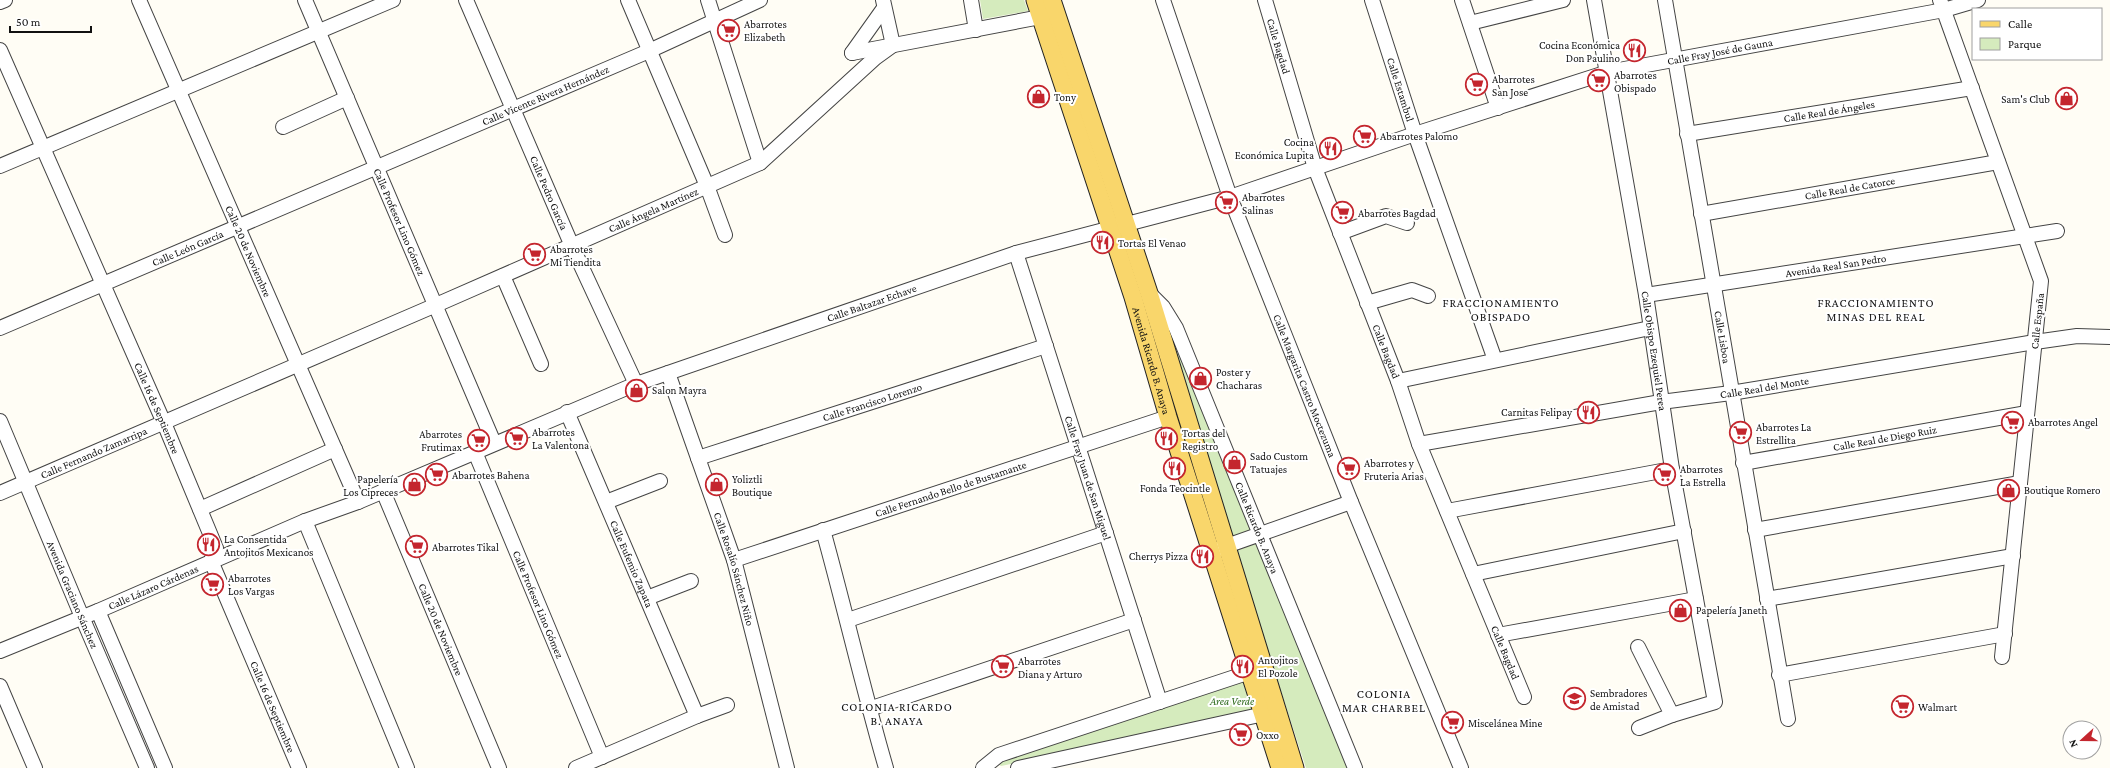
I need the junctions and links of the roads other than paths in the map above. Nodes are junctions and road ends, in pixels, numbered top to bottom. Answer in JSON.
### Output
{"nodes":[{"id":1,"x":6,"y":0,"type":"edge"},
{"id":2,"x":139,"y":0,"type":"edge"},
{"id":3,"x":305,"y":0,"type":"edge"},
{"id":4,"x":393,"y":0,"type":"edge"},
{"id":5,"x":466,"y":0,"type":"edge"},
{"id":6,"x":628,"y":0,"type":"edge"},
{"id":7,"x":708,"y":0,"type":"edge"},
{"id":8,"x":760,"y":0,"type":"edge"},
{"id":9,"x":971,"y":0,"type":"edge"},
{"id":10,"x":1035,"y":0,"type":"edge"},
{"id":11,"x":1163,"y":0,"type":"edge"},
{"id":12,"x":1265,"y":0,"type":"edge"},
{"id":13,"x":1372,"y":0,"type":"edge"},
{"id":14,"x":1462,"y":0,"type":"edge"},
{"id":15,"x":1563,"y":0,"type":"edge"},
{"id":16,"x":1594,"y":0,"type":"edge"},
{"id":17,"x":1665,"y":0,"type":"edge"},
{"id":18,"x":0,"y":2,"type":"edge"},
{"id":19,"x":1975,"y":2,"type":"edge"},
{"id":20,"x":883,"y":4,"type":"edge"},
{"id":21,"x":1942,"y":5,"type":"edge"},
{"id":22,"x":1050,"y":10,"type":"edge"},
{"id":23,"x":714,"y":21,"type":"junction"},
{"id":24,"x":1470,"y":23,"type":"junction"},
{"id":25,"x":976,"y":30,"type":"junction"},
{"id":26,"x":319,"y":32,"type":"junction"},
{"id":27,"x":893,"y":45,"type":"junction"},
{"id":28,"x":0,"y":50,"type":"edge"},
{"id":29,"x":649,"y":51,"type":"junction"},
{"id":30,"x":1675,"y":59,"type":"junction"},
{"id":31,"x":1608,"y":72,"type":"junction"},
{"id":32,"x":1972,"y":88,"type":"junction"},
{"id":33,"x":178,"y":89,"type":"junction"},
{"id":34,"x":347,"y":98,"type":"junction"},
{"id":35,"x":1498,"y":108,"type":"junction"},
{"id":36,"x":513,"y":109,"type":"junction"},
{"id":37,"x":283,"y":127,"type":"dead end"},
{"id":38,"x":1415,"y":134,"type":"junction"},
{"id":39,"x":1687,"y":134,"type":"junction"},
{"id":40,"x":42,"y":148,"type":"junction"},
{"id":41,"x":1998,"y":162,"type":"junction"},
{"id":42,"x":760,"y":163,"type":"junction"},
{"id":43,"x":0,"y":166,"type":"edge"},
{"id":44,"x":1315,"y":168,"type":"junction"},
{"id":45,"x":376,"y":169,"type":"junction"},
{"id":46,"x":707,"y":186,"type":"junction"},
{"id":47,"x":1230,"y":197,"type":"junction"},
{"id":48,"x":1701,"y":214,"type":"junction"},
{"id":49,"x":1407,"y":223,"type":"dead end"},
{"id":50,"x":238,"y":227,"type":"junction"},
{"id":51,"x":1118,"y":228,"type":"junction"},
{"id":52,"x":2057,"y":231,"type":"dead end"},
{"id":53,"x":1340,"y":233,"type":"junction"},
{"id":54,"x":725,"y":235,"type":"dead end"},
{"id":55,"x":2025,"y":237,"type":"junction"},
{"id":56,"x":572,"y":246,"type":"junction"},
{"id":57,"x":1016,"y":253,"type":"junction"},
{"id":58,"x":503,"y":276,"type":"junction"},
{"id":59,"x":1713,"y":283,"type":"junction"},
{"id":60,"x":102,"y":284,"type":"junction"},
{"id":61,"x":1149,"y":292,"type":"junction"},
{"id":62,"x":1646,"y":295,"type":"junction"},
{"id":63,"x":1428,"y":296,"type":"dead end"},
{"id":64,"x":1367,"y":303,"type":"junction"},
{"id":65,"x":436,"y":305,"type":"junction"},
{"id":66,"x":0,"y":328,"type":"edge"},
{"id":67,"x":1650,"y":328,"type":"junction"},
{"id":68,"x":2110,"y":337,"type":"edge"},
{"id":69,"x":2035,"y":342,"type":"junction"},
{"id":70,"x":1046,"y":346,"type":"junction"},
{"id":71,"x":1495,"y":360,"type":"junction"},
{"id":72,"x":541,"y":364,"type":"dead end"},
{"id":73,"x":298,"y":365,"type":"junction"},
{"id":74,"x":668,"y":373,"type":"junction"},
{"id":75,"x":1398,"y":381,"type":"junction"},
{"id":76,"x":636,"y":384,"type":"junction"},
{"id":77,"x":1731,"y":393,"type":"junction"},
{"id":78,"x":1661,"y":402,"type":"junction"},
{"id":79,"x":567,"y":412,"type":"junction"},
{"id":80,"x":2027,"y":413,"type":"junction"},
{"id":81,"x":1168,"y":417,"type":"junction"},
{"id":82,"x":0,"y":421,"type":"edge"},
{"id":83,"x":164,"y":423,"type":"junction"},
{"id":84,"x":494,"y":444,"type":"junction"},
{"id":85,"x":1419,"y":444,"type":"junction"},
{"id":86,"x":1078,"y":446,"type":"junction"},
{"id":87,"x":334,"y":449,"type":"junction"},
{"id":88,"x":475,"y":452,"type":"junction"},
{"id":89,"x":698,"y":458,"type":"junction"},
{"id":90,"x":1743,"y":463,"type":"junction"},
{"id":91,"x":1672,"y":469,"type":"junction"},
{"id":92,"x":660,"y":481,"type":"dead end"},
{"id":93,"x":27,"y":482,"type":"junction"},
{"id":94,"x":2020,"y":483,"type":"junction"},
{"id":95,"x":383,"y":491,"type":"junction"},
{"id":96,"x":0,"y":493,"type":"edge"},
{"id":97,"x":358,"y":502,"type":"junction"},
{"id":98,"x":606,"y":502,"type":"junction"},
{"id":99,"x":1351,"y":502,"type":"junction"},
{"id":100,"x":200,"y":510,"type":"junction"},
{"id":101,"x":1446,"y":511,"type":"junction"},
{"id":102,"x":305,"y":521,"type":"junction"},
{"id":103,"x":823,"y":530,"type":"junction"},
{"id":104,"x":1755,"y":530,"type":"junction"},
{"id":105,"x":1684,"y":531,"type":"junction"},
{"id":106,"x":1106,"y":533,"type":"junction"},
{"id":107,"x":1259,"y":535,"type":"junction"},
{"id":108,"x":1219,"y":549,"type":"junction"},
{"id":109,"x":2013,"y":556,"type":"junction"},
{"id":110,"x":734,"y":560,"type":"junction"},
{"id":111,"x":211,"y":561,"type":"junction"},
{"id":112,"x":1473,"y":574,"type":"junction"},
{"id":113,"x":691,"y":581,"type":"dead end"},
{"id":114,"x":647,"y":598,"type":"junction"},
{"id":115,"x":1696,"y":599,"type":"junction"},
{"id":116,"x":1767,"y":599,"type":"junction"},
{"id":117,"x":98,"y":611,"type":"junction"},
{"id":118,"x":82,"y":617,"type":"junction"},
{"id":119,"x":848,"y":620,"type":"junction"},
{"id":120,"x":1134,"y":620,"type":"junction"},
{"id":121,"x":2005,"y":634,"type":"junction"},
{"id":122,"x":1498,"y":635,"type":"junction"},
{"id":123,"x":1638,"y":647,"type":"dead end"},
{"id":124,"x":0,"y":651,"type":"edge"},
{"id":125,"x":2002,"y":657,"type":"dead end"},
{"id":126,"x":1250,"y":672,"type":"junction"},
{"id":127,"x":1779,"y":675,"type":"junction"},
{"id":128,"x":0,"y":686,"type":"edge"},
{"id":129,"x":1524,"y":697,"type":"dead end"},
{"id":130,"x":1160,"y":702,"type":"junction"},
{"id":131,"x":726,"y":705,"type":"dead end"},
{"id":132,"x":869,"y":709,"type":"junction"},
{"id":133,"x":1264,"y":714,"type":"junction"},
{"id":134,"x":1672,"y":715,"type":"junction"},
{"id":135,"x":697,"y":716,"type":"junction"},
{"id":136,"x":1788,"y":719,"type":"dead end"},
{"id":137,"x":1638,"y":728,"type":"dead end"},
{"id":138,"x":602,"y":757,"type":"junction"},
{"id":139,"x":1458,"y":767,"type":"edge"},
{"id":140,"x":35,"y":768,"type":"edge"},
{"id":141,"x":148,"y":768,"type":"edge"},
{"id":142,"x":165,"y":768,"type":"edge"},
{"id":143,"x":299,"y":768,"type":"edge"},
{"id":144,"x":407,"y":768,"type":"edge"},
{"id":145,"x":499,"y":768,"type":"edge"},
{"id":146,"x":576,"y":768,"type":"edge"},
{"id":147,"x":787,"y":768,"type":"edge"},
{"id":148,"x":886,"y":768,"type":"edge"},
{"id":149,"x":983,"y":768,"type":"edge"},
{"id":150,"x":1018,"y":768,"type":"edge"},
{"id":151,"x":1280,"y":768,"type":"edge"},
{"id":152,"x":1295,"y":768,"type":"edge"},
{"id":153,"x":1355,"y":768,"type":"edge"}],
"edges":[{"from":1,"to":18,"type":"street"},
{"from":2,"to":33,"type":"street","name":"Calle 20 de Noviembre"},
{"from":3,"to":26,"type":"street","name":"Calle Profesor Lino Gómez"},
{"from":4,"to":26,"type":"street"},
{"from":5,"to":36,"type":"street","name":"Calle Pedro García"},
{"from":6,"to":29,"type":"street"},
{"from":7,"to":23,"type":"street"},
{"from":8,"to":23,"type":"street","name":"Calle Vicente Rivera Hernández"},
{"from":9,"to":25,"type":"street"},
{"from":10,"to":22,"type":"main road","name":"Avenida Ricardo B. Anaya"},
{"from":11,"to":47,"type":"street","name":"Calle Margarita Castro Moctezuma"},
{"from":12,"to":44,"type":"street","name":"Calle Bagdad"},
{"from":13,"to":38,"type":"street","name":"Calle Estambul"},
{"from":14,"to":24,"type":"street"},
{"from":15,"to":24,"type":"street"},
{"from":16,"to":31,"type":"street","name":"Calle Obispo Ezequiel Perea"},
{"from":17,"to":30,"type":"street","name":"Calle Lisboa"},
{"from":19,"to":21,"type":"street","name":"Calle Fray José de Gauna"},
{"from":20,"to":27,"type":"street"},
{"from":20,"to":27,"type":"street"},
{"from":21,"to":30,"type":"street","name":"Calle Fray José de Gauna"},
{"from":21,"to":32,"type":"street","name":"Calle España"},
{"from":22,"to":25,"type":"street"},
{"from":22,"to":51,"type":"main road","name":"Avenida Ricardo B. Anaya"},
{"from":23,"to":29,"type":"street","name":"Calle Vicente Rivera Hernández"},
{"from":23,"to":42,"type":"street"},
{"from":24,"to":35,"type":"street"},
{"from":25,"to":27,"type":"street"},
{"from":26,"to":33,"type":"street"},
{"from":26,"to":34,"type":"street","name":"Calle Profesor Lino Gómez"},
{"from":27,"to":42,"type":"street","name":"Calle Ángela Martínez"},
{"from":28,"to":40,"type":"street","name":"Calle 16 de Septiembre"},
{"from":29,"to":36,"type":"street","name":"Calle Vicente Rivera Hernández"},
{"from":29,"to":46,"type":"street"},
{"from":30,"to":31,"type":"street","name":"Calle Fray José de Gauna"},
{"from":30,"to":39,"type":"street","name":"Calle Lisboa"},
{"from":31,"to":35,"type":"street","name":"Calle Fray José de Gauna"},
{"from":31,"to":62,"type":"street","name":"Calle Obispo Ezequiel Perea"},
{"from":32,"to":39,"type":"street","name":"Calle Real de Ángeles"},
{"from":32,"to":41,"type":"street","name":"Calle España"},
{"from":33,"to":40,"type":"street"},
{"from":33,"to":50,"type":"street","name":"Calle 20 de Noviembre"},
{"from":34,"to":37,"type":"street"},
{"from":34,"to":45,"type":"street","name":"Calle Profesor Lino Gómez"},
{"from":35,"to":38,"type":"street","name":"Calle Fray José de Gauna"},
{"from":36,"to":45,"type":"street","name":"Calle Vicente Rivera Hernández"},
{"from":36,"to":56,"type":"street","name":"Calle Pedro García"},
{"from":38,"to":44,"type":"street","name":"Calle Fray José de Gauna"},
{"from":38,"to":71,"type":"street","name":"Calle Estambul"},
{"from":39,"to":48,"type":"street","name":"Calle Lisboa"},
{"from":40,"to":43,"type":"street"},
{"from":40,"to":60,"type":"street","name":"Calle 16 de Septiembre"},
{"from":41,"to":48,"type":"street","name":"Calle Real de Catorce"},
{"from":41,"to":55,"type":"street","name":"Calle España"},
{"from":42,"to":46,"type":"street","name":"Calle Ángela Martínez"},
{"from":44,"to":47,"type":"street","name":"Calle Fray José de Gauna"},
{"from":44,"to":53,"type":"street","name":"Calle Bagdad"},
{"from":45,"to":50,"type":"street","name":"Calle León García"},
{"from":45,"to":65,"type":"street","name":"Calle Profesor Lino Gómez"},
{"from":46,"to":54,"type":"street"},
{"from":46,"to":56,"type":"street","name":"Calle Ángela Martínez"},
{"from":47,"to":51,"type":"street","name":"Calle Fray José de Gauna"},
{"from":47,"to":99,"type":"street","name":"Calle Margarita Castro Moctezuma"},
{"from":48,"to":59,"type":"street","name":"Calle Lisboa"},
{"from":49,"to":53,"type":"street"},
{"from":50,"to":60,"type":"street","name":"Calle León García"},
{"from":50,"to":73,"type":"street","name":"Calle 20 de Noviembre"},
{"from":51,"to":57,"type":"street","name":"Calle Baltazar Echave"},
{"from":51,"to":61,"type":"main road","name":"Avenida Ricardo B. Anaya"},
{"from":51,"to":81,"type":"main road","name":"Avenida Ricardo B. Anaya"},
{"from":52,"to":55,"type":"street","name":"Avenida Real San Pedro"},
{"from":53,"to":64,"type":"street","name":"Calle Bagdad"},
{"from":55,"to":59,"type":"street","name":"Avenida Real San Pedro"},
{"from":55,"to":69,"type":"street","name":"Calle España"},
{"from":56,"to":58,"type":"street","name":"Calle Ángela Martínez"},
{"from":56,"to":76,"type":"street","name":"Calle Pedro García"},
{"from":57,"to":70,"type":"street","name":"Calle Fray Juan de San Miguel"},
{"from":57,"to":74,"type":"street","name":"Calle Baltazar Echave"},
{"from":58,"to":65,"type":"street","name":"Calle Ángela Martínez"},
{"from":58,"to":72,"type":"street"},
{"from":59,"to":62,"type":"street","name":"Avenida Real San Pedro"},
{"from":59,"to":77,"type":"street","name":"Calle Lisboa"},
{"from":60,"to":66,"type":"street","name":"Calle León García"},
{"from":60,"to":83,"type":"street","name":"Calle 16 de Septiembre"},
{"from":61,"to":107,"type":"street","name":"Calle Ricardo B. Anaya"},
{"from":61,"to":108,"type":"main road","name":"Avenida Ricardo B. Anaya"},
{"from":62,"to":67,"type":"street","name":"Calle Obispo Ezequiel Perea"},
{"from":63,"to":64,"type":"street"},
{"from":64,"to":75,"type":"street","name":"Calle Bagdad"},
{"from":65,"to":73,"type":"street","name":"Calle Ángela Martínez"},
{"from":65,"to":84,"type":"street","name":"Calle Profesor Lino Gómez"},
{"from":67,"to":71,"type":"street"},
{"from":67,"to":78,"type":"street","name":"Calle Obispo Ezequiel Perea"},
{"from":68,"to":69,"type":"street","name":"Calle Real del Monte"},
{"from":69,"to":77,"type":"street","name":"Calle Real del Monte"},
{"from":69,"to":80,"type":"street","name":"Calle España"},
{"from":70,"to":86,"type":"street","name":"Calle Fray Juan de San Miguel"},
{"from":70,"to":89,"type":"street","name":"Calle Francisco Lorenzo"},
{"from":71,"to":75,"type":"street"},
{"from":73,"to":83,"type":"street","name":"Calle Fernando Zamarripa"},
{"from":73,"to":87,"type":"street","name":"Calle 20 de Noviembre"},
{"from":74,"to":76,"type":"street","name":"Calle Baltazar Echave"},
{"from":74,"to":89,"type":"street","name":"Calle Rosalío Sánchez Niño"},
{"from":75,"to":85,"type":"street","name":"Calle Bagdad"},
{"from":76,"to":79,"type":"street","name":"Calle Baltazar Echave"},
{"from":77,"to":78,"type":"street","name":"Calle Real del Monte"},
{"from":77,"to":90,"type":"street","name":"Calle Lisboa"},
{"from":78,"to":85,"type":"street","name":"Calle Real del Monte"},
{"from":78,"to":91,"type":"street","name":"Calle Obispo Ezequiel Perea"},
{"from":79,"to":84,"type":"street","name":"Calle Baltazar Echave"},
{"from":79,"to":98,"type":"street","name":"Calle Eufemio Zapata"},
{"from":80,"to":90,"type":"street","name":"Calle Real de Diego Ruiz"},
{"from":80,"to":94,"type":"street","name":"Calle España"},
{"from":81,"to":86,"type":"street","name":"Calle Fernando Bello de Bustamante"},
{"from":81,"to":108,"type":"main road","name":"Avenida Ricardo B. Anaya"},
{"from":82,"to":93,"type":"street","name":"Avenida Graciano Sánchez"},
{"from":83,"to":93,"type":"street","name":"Calle Fernando Zamarripa"},
{"from":83,"to":100,"type":"street","name":"Calle 16 de Septiembre"},
{"from":84,"to":88,"type":"street","name":"Calle Baltazar Echave"},
{"from":85,"to":101,"type":"street","name":"Calle Bagdad"},
{"from":86,"to":103,"type":"street","name":"Calle Fernando Bello de Bustamante"},
{"from":86,"to":106,"type":"street","name":"Calle Fray Juan de San Miguel"},
{"from":87,"to":97,"type":"street","name":"Calle 20 de Noviembre"},
{"from":87,"to":100,"type":"street"},
{"from":88,"to":95,"type":"street","name":"Calle Lázaro Cárdenas"},
{"from":88,"to":138,"type":"street","name":"Calle Profesor Lino Gómez"},
{"from":89,"to":110,"type":"street","name":"Calle Rosalío Sánchez Niño"},
{"from":90,"to":104,"type":"street","name":"Calle Lisboa"},
{"from":91,"to":101,"type":"street"},
{"from":91,"to":105,"type":"street","name":"Calle Obispo Ezequiel Perea"},
{"from":92,"to":98,"type":"street"},
{"from":93,"to":96,"type":"street","name":"Calle Fernando Zamarripa"},
{"from":93,"to":118,"type":"street","name":"Avenida Graciano Sánchez"},
{"from":94,"to":104,"type":"street"},
{"from":94,"to":109,"type":"street","name":"Calle España"},
{"from":95,"to":97,"type":"street","name":"Calle Lázaro Cárdenas"},
{"from":95,"to":145,"type":"street","name":"Calle 20 de Noviembre"},
{"from":97,"to":102,"type":"street","name":"Calle Lázaro Cárdenas"},
{"from":98,"to":114,"type":"street","name":"Calle Eufemio Zapata"},
{"from":99,"to":107,"type":"street"},
{"from":99,"to":139,"type":"street","name":"Calle Margarita Castro Moctezuma"},
{"from":100,"to":111,"type":"street","name":"Calle 16 de Septiembre"},
{"from":101,"to":112,"type":"street","name":"Calle Bagdad"},
{"from":102,"to":111,"type":"street","name":"Calle Lázaro Cárdenas"},
{"from":102,"to":144,"type":"street"},
{"from":103,"to":110,"type":"street","name":"Calle Fernando Bello de Bustamante"},
{"from":103,"to":119,"type":"street"},
{"from":104,"to":116,"type":"street","name":"Calle Lisboa"},
{"from":105,"to":112,"type":"street"},
{"from":105,"to":115,"type":"street","name":"Calle Obispo Ezequiel Perea"},
{"from":106,"to":119,"type":"street"},
{"from":106,"to":120,"type":"street","name":"Calle Fray Juan de San Miguel"},
{"from":107,"to":108,"type":"street"},
{"from":107,"to":153,"type":"street","name":"Calle Ricardo B. Anaya"},
{"from":108,"to":126,"type":"main road","name":"Avenida Ricardo B. Anaya"},
{"from":108,"to":152,"type":"main road","name":"Avenida Ricardo B. Anaya"},
{"from":109,"to":116,"type":"street"},
{"from":109,"to":121,"type":"street","name":"Calle España"},
{"from":110,"to":147,"type":"street","name":"Calle Rosalío Sánchez Niño"},
{"from":111,"to":117,"type":"street","name":"Calle Lázaro Cárdenas"},
{"from":111,"to":143,"type":"street","name":"Calle 16 de Septiembre"},
{"from":112,"to":122,"type":"street","name":"Calle Bagdad"},
{"from":113,"to":114,"type":"street"},
{"from":114,"to":135,"type":"street","name":"Calle Eufemio Zapata"},
{"from":115,"to":122,"type":"street"},
{"from":115,"to":134,"type":"street","name":"Calle Obispo Ezequiel Perea"},
{"from":116,"to":127,"type":"street","name":"Calle Lisboa"},
{"from":117,"to":118,"type":"street","name":"Calle Lázaro Cárdenas"},
{"from":117,"to":142,"type":"street","name":"Avenida Graciano Sánchez"},
{"from":118,"to":124,"type":"street","name":"Calle Lázaro Cárdenas"},
{"from":118,"to":141,"type":"street","name":"Avenida Graciano Sánchez"},
{"from":119,"to":132,"type":"street"},
{"from":120,"to":130,"type":"street","name":"Calle Fray Juan de San Miguel"},
{"from":120,"to":132,"type":"street"},
{"from":121,"to":125,"type":"street","name":"Calle España"},
{"from":121,"to":127,"type":"street"},
{"from":122,"to":129,"type":"street","name":"Calle Bagdad"},
{"from":123,"to":134,"type":"street"},
{"from":126,"to":130,"type":"street"},
{"from":126,"to":133,"type":"main road","name":"Avenida Ricardo B. Anaya"},
{"from":127,"to":136,"type":"street","name":"Calle Lisboa"},
{"from":128,"to":140,"type":"street"},
{"from":130,"to":149,"type":"street"},
{"from":131,"to":135,"type":"street"},
{"from":132,"to":148,"type":"street"},
{"from":133,"to":150,"type":"street"},
{"from":133,"to":151,"type":"main road","name":"Avenida Ricardo B. Anaya"},
{"from":134,"to":137,"type":"street"},
{"from":135,"to":138,"type":"street"},
{"from":138,"to":146,"type":"street"}]}
